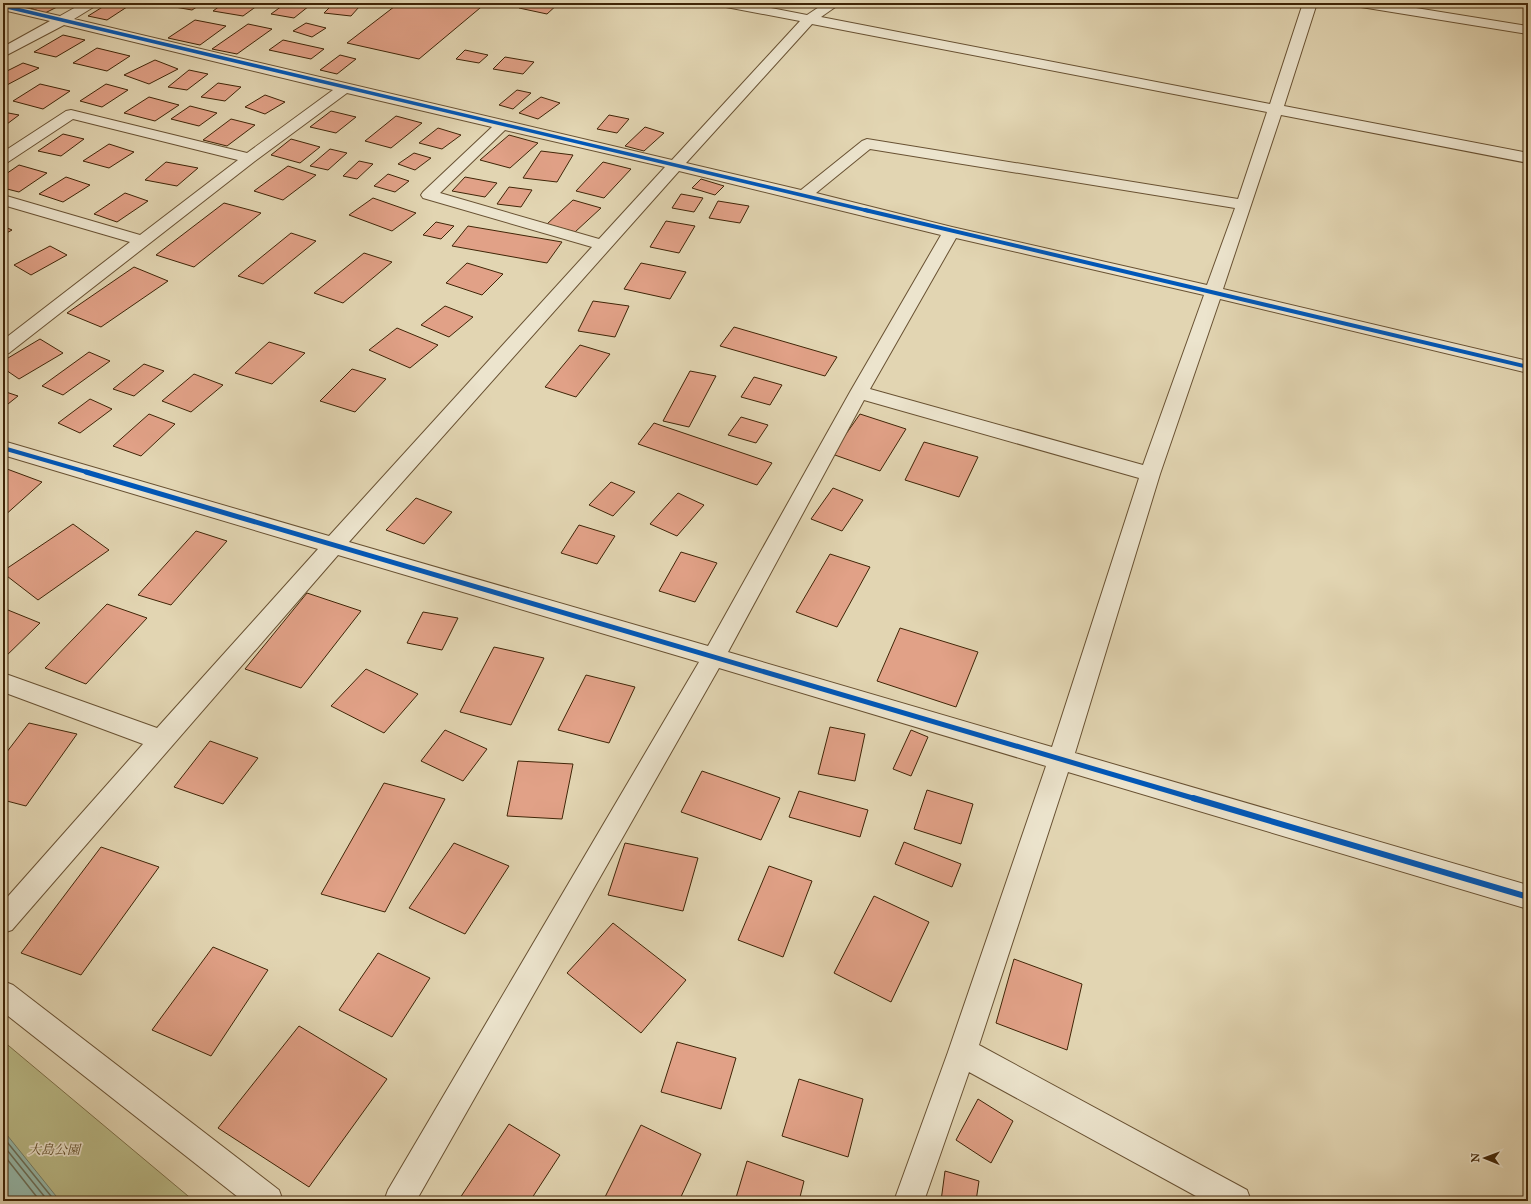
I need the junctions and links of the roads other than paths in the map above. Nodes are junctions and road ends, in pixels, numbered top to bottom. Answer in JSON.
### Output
{"nodes":[{"id":1,"x":93,"y":3,"type":"edge"},
{"id":2,"x":726,"y":3,"type":"edge"},
{"id":3,"x":834,"y":3,"type":"edge"},
{"id":4,"x":1310,"y":3,"type":"edge"},
{"id":5,"x":1361,"y":3,"type":"edge"},
{"id":6,"x":3,"y":6,"type":"edge"},
{"id":7,"x":809,"y":19,"type":"junction"},
{"id":8,"x":62,"y":20,"type":"junction"},
{"id":9,"x":1528,"y":30,"type":"edge"},
{"id":10,"x":3,"y":53,"type":"edge"},
{"id":11,"x":344,"y":88,"type":"junction"},
{"id":12,"x":1275,"y":108,"type":"junction"},
{"id":13,"x":502,"y":125,"type":"junction"},
{"id":14,"x":250,"y":158,"type":"junction"},
{"id":15,"x":1528,"y":158,"type":"edge"},
{"id":16,"x":3,"y":159,"type":"edge"},
{"id":17,"x":674,"y":165,"type":"junction"},
{"id":18,"x":804,"y":195,"type":"junction"},
{"id":19,"x":3,"y":200,"type":"edge"},
{"id":20,"x":1244,"y":205,"type":"junction"},
{"id":21,"x":951,"y":232,"type":"junction"},
{"id":22,"x":143,"y":241,"type":"junction"},
{"id":23,"x":603,"y":245,"type":"junction"},
{"id":24,"x":1214,"y":292,"type":"junction"},
{"id":25,"x":3,"y":349,"type":"edge"},
{"id":26,"x":1528,"y":367,"type":"edge"},
{"id":27,"x":859,"y":392,"type":"junction"},
{"id":28,"x":3,"y":448,"type":"edge"},
{"id":29,"x":1150,"y":474,"type":"junction"},
{"id":30,"x":335,"y":545,"type":"junction"},
{"id":31,"x":714,"y":657,"type":"junction"},
{"id":32,"x":3,"y":682,"type":"edge"},
{"id":33,"x":161,"y":740,"type":"junction"},
{"id":34,"x":1060,"y":761,"type":"junction"},
{"id":35,"x":1528,"y":897,"type":"edge"},
{"id":36,"x":3,"y":921,"type":"edge"},
{"id":37,"x":3,"y":995,"type":"edge"},
{"id":38,"x":962,"y":1052,"type":"junction"},
{"id":39,"x":268,"y":1201,"type":"edge"},
{"id":40,"x":399,"y":1201,"type":"edge"},
{"id":41,"x":909,"y":1201,"type":"edge"},
{"id":42,"x":1236,"y":1201,"type":"edge"}],
"edges":[{"from":1,"to":8,"type":"street"},
{"from":2,"to":7,"type":"street"},
{"from":3,"to":7,"type":"street"},
{"from":4,"to":12,"type":"street"},
{"from":5,"to":9,"type":"street"},
{"from":6,"to":8,"type":"street"},
{"from":7,"to":12,"type":"street"},
{"from":7,"to":17,"type":"street"},
{"from":8,"to":10,"type":"street"},
{"from":8,"to":11,"type":"street"},
{"from":11,"to":13,"type":"street"},
{"from":11,"to":14,"type":"street"},
{"from":12,"to":15,"type":"street"},
{"from":12,"to":20,"type":"street"},
{"from":13,"to":17,"type":"street"},
{"from":13,"to":23,"type":"street"},
{"from":14,"to":16,"type":"street"},
{"from":14,"to":22,"type":"street"},
{"from":17,"to":18,"type":"street"},
{"from":17,"to":23,"type":"street"},
{"from":18,"to":20,"type":"street"},
{"from":18,"to":21,"type":"street"},
{"from":19,"to":22,"type":"street"},
{"from":20,"to":24,"type":"street"},
{"from":21,"to":24,"type":"street"},
{"from":21,"to":27,"type":"street"},
{"from":22,"to":25,"type":"street"},
{"from":23,"to":30,"type":"street"},
{"from":24,"to":26,"type":"street"},
{"from":24,"to":29,"type":"street"},
{"from":27,"to":29,"type":"street"},
{"from":27,"to":31,"type":"street"},
{"from":28,"to":30,"type":"street"},
{"from":29,"to":34,"type":"street"},
{"from":30,"to":31,"type":"street"},
{"from":30,"to":33,"type":"street"},
{"from":31,"to":34,"type":"street"},
{"from":31,"to":40,"type":"street"},
{"from":32,"to":33,"type":"street"},
{"from":33,"to":36,"type":"street"},
{"from":34,"to":35,"type":"street"},
{"from":34,"to":38,"type":"street"},
{"from":37,"to":39,"type":"street"},
{"from":38,"to":41,"type":"street"},
{"from":38,"to":42,"type":"street"}]}
